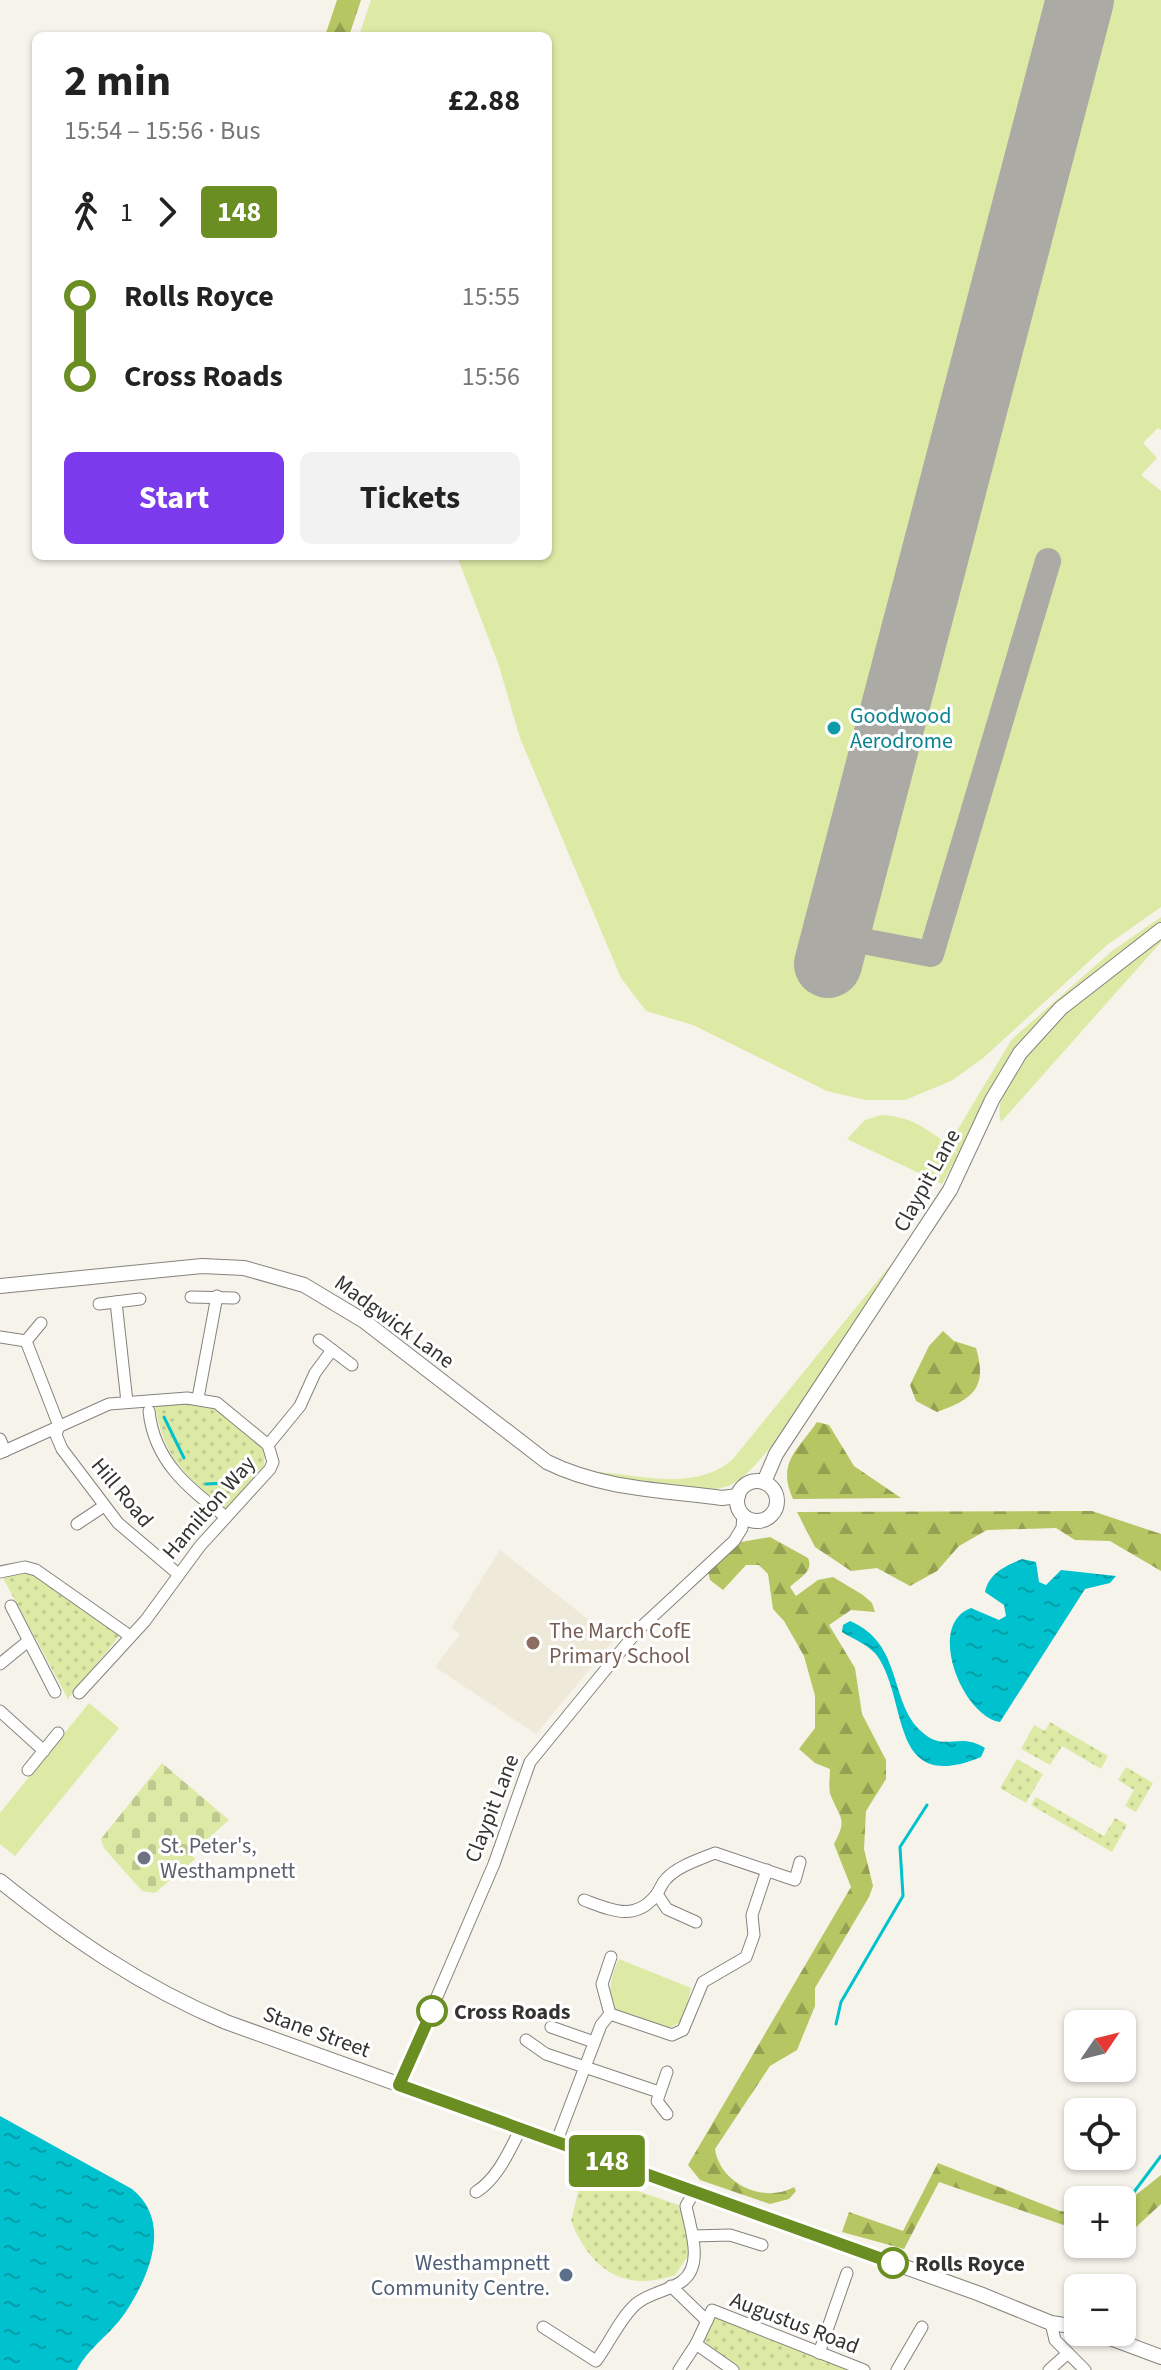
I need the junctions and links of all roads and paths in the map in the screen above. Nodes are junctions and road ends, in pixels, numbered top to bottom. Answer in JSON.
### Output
{"nodes":[{"id":1,"x":1161,"y":930,"type":"edge"},
{"id":2,"x":0,"y":1286,"type":"edge"},
{"id":3,"x":217,"y":1296,"type":"junction"},
{"id":4,"x":191,"y":1297,"type":"dead end"},
{"id":5,"x":234,"y":1298,"type":"dead end"},
{"id":6,"x":140,"y":1299,"type":"dead end"},
{"id":7,"x":116,"y":1302,"type":"junction"},
{"id":8,"x":99,"y":1304,"type":"dead end"},
{"id":9,"x":41,"y":1323,"type":"dead end"},
{"id":10,"x":0,"y":1337,"type":"edge"},
{"id":11,"x":319,"y":1340,"type":"dead end"},
{"id":12,"x":26,"y":1341,"type":"junction"},
{"id":13,"x":332,"y":1350,"type":"junction"},
{"id":14,"x":352,"y":1365,"type":"dead end"},
{"id":15,"x":198,"y":1398,"type":"junction"},
{"id":16,"x":127,"y":1402,"type":"junction"},
{"id":17,"x":149,"y":1411,"type":"dead end"},
{"id":18,"x":59,"y":1426,"type":"junction"},
{"id":19,"x":268,"y":1445,"type":"junction"},
{"id":20,"x":2,"y":1448,"type":"edge"},
{"id":21,"x":764,"y":1482,"type":"junction"},
{"id":22,"x":738,"y":1496,"type":"junction"},
{"id":23,"x":104,"y":1506,"type":"junction"},
{"id":24,"x":743,"y":1515,"type":"junction"},
{"id":25,"x":226,"y":1517,"type":"junction"},
{"id":26,"x":77,"y":1524,"type":"dead end"},
{"id":27,"x":0,"y":1572,"type":"edge"},
{"id":28,"x":177,"y":1573,"type":"junction"},
{"id":29,"x":11,"y":1606,"type":"dead end"},
{"id":30,"x":130,"y":1636,"type":"junction"},
{"id":31,"x":27,"y":1642,"type":"junction"},
{"id":32,"x":0,"y":1664,"type":"edge"},
{"id":33,"x":55,"y":1692,"type":"dead end"},
{"id":34,"x":79,"y":1693,"type":"dead end"},
{"id":35,"x":0,"y":1711,"type":"edge"},
{"id":36,"x":58,"y":1733,"type":"dead end"},
{"id":37,"x":44,"y":1751,"type":"junction"},
{"id":38,"x":28,"y":1770,"type":"dead end"},
{"id":39,"x":800,"y":1862,"type":"dead end"},
{"id":40,"x":767,"y":1870,"type":"junction"},
{"id":41,"x":0,"y":1881,"type":"edge"},
{"id":42,"x":657,"y":1894,"type":"junction"},
{"id":43,"x":584,"y":1900,"type":"dead end"},
{"id":44,"x":696,"y":1922,"type":"dead end"},
{"id":45,"x":611,"y":1957,"type":"dead end"},
{"id":46,"x":610,"y":2014,"type":"junction"},
{"id":47,"x":551,"y":2027,"type":"dead end"},
{"id":48,"x":526,"y":2040,"type":"dead end"},
{"id":49,"x":594,"y":2042,"type":"junction"},
{"id":50,"x":585,"y":2068,"type":"junction"},
{"id":51,"x":667,"y":2072,"type":"dead end"},
{"id":52,"x":399,"y":2085,"type":"junction"},
{"id":53,"x":659,"y":2092,"type":"junction"},
{"id":54,"x":667,"y":2114,"type":"dead end"},
{"id":55,"x":520,"y":2130,"type":"junction"},
{"id":56,"x":556,"y":2143,"type":"junction"},
{"id":57,"x":476,"y":2192,"type":"dead end"},
{"id":58,"x":694,"y":2192,"type":"junction"},
{"id":59,"x":693,"y":2236,"type":"junction"},
{"id":60,"x":762,"y":2245,"type":"dead end"},
{"id":61,"x":847,"y":2273,"type":"dead end"},
{"id":62,"x":671,"y":2286,"type":"junction"},
{"id":63,"x":710,"y":2316,"type":"junction"},
{"id":64,"x":1051,"y":2323,"type":"junction"},
{"id":65,"x":1064,"y":2325,"type":"edge"},
{"id":66,"x":543,"y":2327,"type":"dead end"},
{"id":67,"x":922,"y":2327,"type":"dead end"},
{"id":68,"x":696,"y":2344,"type":"junction"},
{"id":69,"x":1132,"y":2346,"type":"edge"},
{"id":70,"x":819,"y":2353,"type":"junction"},
{"id":71,"x":1068,"y":2353,"type":"junction"},
{"id":72,"x":1161,"y":2357,"type":"edge"},
{"id":73,"x":679,"y":2370,"type":"edge"},
{"id":74,"x":733,"y":2370,"type":"edge"},
{"id":75,"x":864,"y":2370,"type":"edge"},
{"id":76,"x":897,"y":2370,"type":"edge"},
{"id":77,"x":1049,"y":2370,"type":"edge"},
{"id":78,"x":1085,"y":2370,"type":"edge"}],
"edges":[{"from":1,"to":21,"type":"street","name":"Claypit Lane"},
{"from":2,"to":22,"type":"street","name":"Madgwick Lane"},
{"from":3,"to":4,"type":"street"},
{"from":3,"to":5,"type":"street"},
{"from":3,"to":15,"type":"street"},
{"from":6,"to":7,"type":"street"},
{"from":7,"to":8,"type":"street"},
{"from":7,"to":16,"type":"street"},
{"from":9,"to":12,"type":"street"},
{"from":10,"to":12,"type":"street"},
{"from":11,"to":13,"type":"street"},
{"from":12,"to":18,"type":"street","name":"Hill Road"},
{"from":13,"to":14,"type":"street"},
{"from":13,"to":19,"type":"street"},
{"from":15,"to":16,"type":"street"},
{"from":15,"to":19,"type":"street","name":"Hamilton Way"},
{"from":16,"to":18,"type":"street"},
{"from":17,"to":25,"type":"street"},
{"from":18,"to":20,"type":"street"},
{"from":18,"to":23,"type":"street","name":"Hill Road"},
{"from":19,"to":25,"type":"street","name":"Hamilton Way"},
{"from":21,"to":22,"type":"street"},
{"from":21,"to":24,"type":"street"},
{"from":22,"to":24,"type":"street"},
{"from":23,"to":26,"type":"street"},
{"from":23,"to":28,"type":"street","name":"Hill Road"},
{"from":24,"to":52,"type":"street","name":"Claypit Lane"},
{"from":25,"to":28,"type":"street","name":"Hamilton Way"},
{"from":27,"to":30,"type":"street"},
{"from":28,"to":30,"type":"street","name":"Hamilton Way"},
{"from":29,"to":31,"type":"street"},
{"from":30,"to":34,"type":"street","name":"Hamilton Way"},
{"from":31,"to":32,"type":"street"},
{"from":31,"to":33,"type":"street"},
{"from":35,"to":37,"type":"street"},
{"from":36,"to":37,"type":"street"},
{"from":37,"to":38,"type":"street"},
{"from":39,"to":40,"type":"street"},
{"from":40,"to":42,"type":"street"},
{"from":40,"to":46,"type":"street"},
{"from":41,"to":52,"type":"street","name":"Stane Street"},
{"from":42,"to":43,"type":"street"},
{"from":42,"to":44,"type":"street"},
{"from":45,"to":46,"type":"street"},
{"from":46,"to":49,"type":"street"},
{"from":47,"to":49,"type":"street"},
{"from":48,"to":50,"type":"street"},
{"from":49,"to":50,"type":"street"},
{"from":50,"to":53,"type":"street"},
{"from":50,"to":56,"type":"street"},
{"from":51,"to":53,"type":"street"},
{"from":52,"to":55,"type":"street","name":"Stane Street"},
{"from":53,"to":54,"type":"street"},
{"from":55,"to":56,"type":"street","name":"Stane Street"},
{"from":55,"to":57,"type":"street"},
{"from":56,"to":58,"type":"street","name":"Stane Street"},
{"from":58,"to":59,"type":"street"},
{"from":58,"to":64,"type":"street","name":"Stane Street"},
{"from":59,"to":60,"type":"street"},
{"from":59,"to":62,"type":"street"},
{"from":61,"to":70,"type":"street"},
{"from":62,"to":63,"type":"street","name":"Augustus Road"},
{"from":62,"to":66,"type":"street"},
{"from":63,"to":68,"type":"street"},
{"from":63,"to":70,"type":"street","name":"Augustus Road"},
{"from":64,"to":65,"type":"street","name":"Stane Street"},
{"from":64,"to":71,"type":"street"},
{"from":67,"to":76,"type":"street"},
{"from":68,"to":73,"type":"street"},
{"from":68,"to":74,"type":"street"},
{"from":69,"to":72,"type":"street"},
{"from":70,"to":75,"type":"street","name":"Augustus Road"},
{"from":71,"to":77,"type":"street"},
{"from":71,"to":78,"type":"street"}]}
